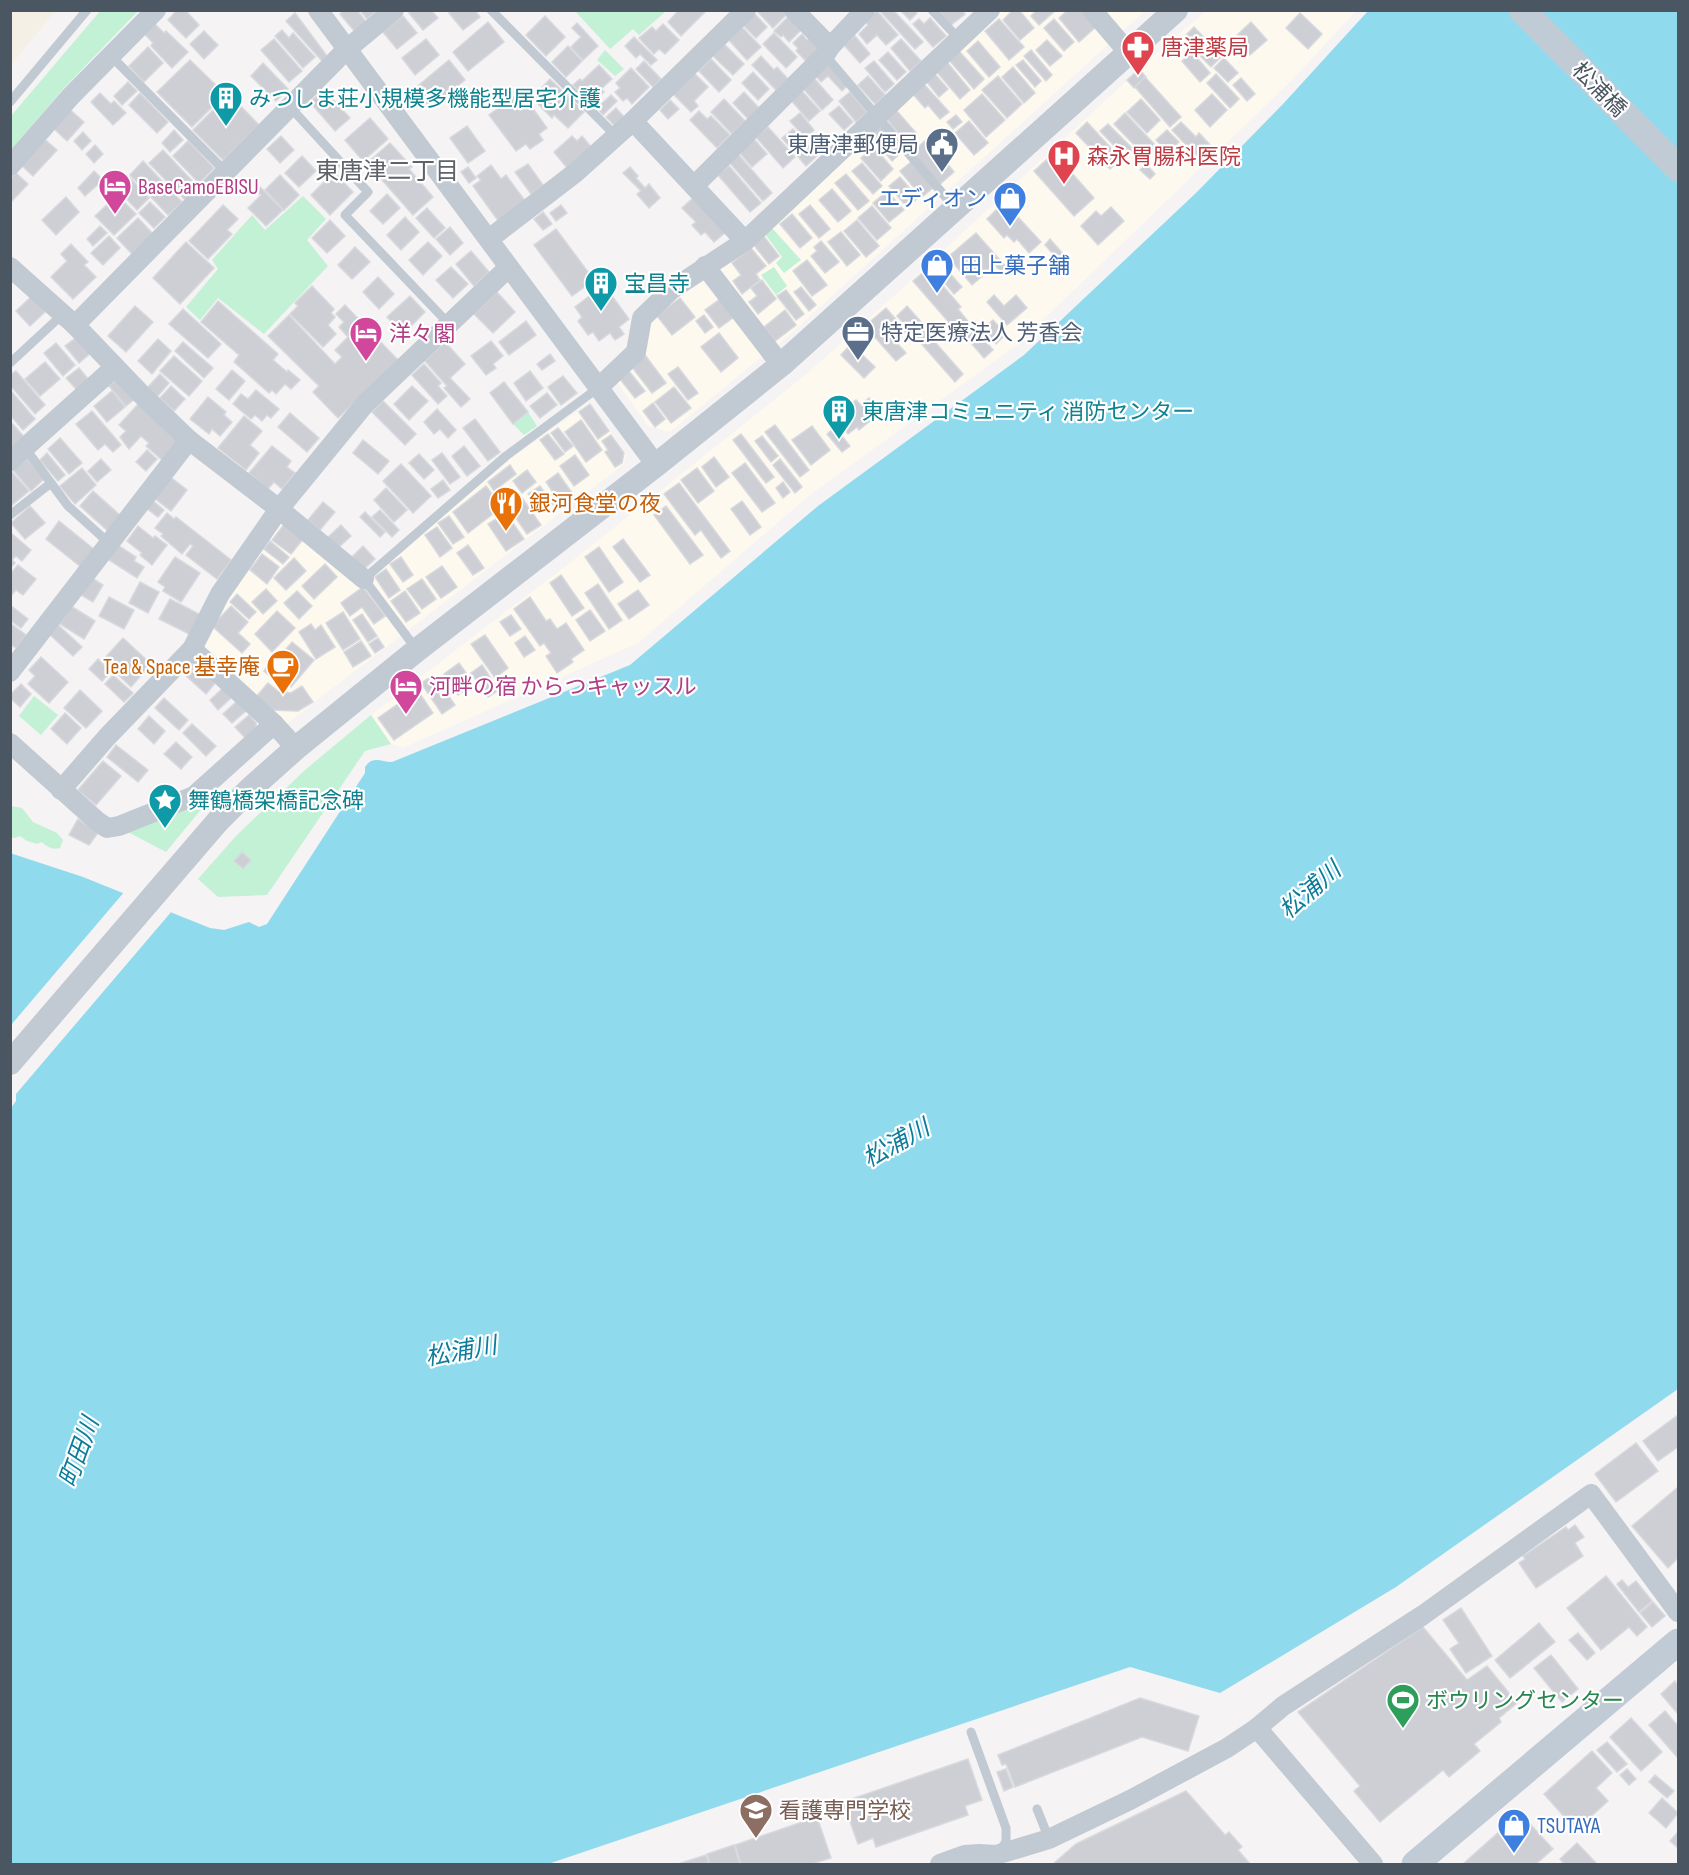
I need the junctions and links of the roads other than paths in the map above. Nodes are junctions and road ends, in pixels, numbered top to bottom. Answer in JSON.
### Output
{"nodes":[{"id":1,"x":87,"y":10,"type":"edge"},
{"id":2,"x":156,"y":10,"type":"edge"},
{"id":3,"x":318,"y":10,"type":"edge"},
{"id":4,"x":394,"y":10,"type":"edge"},
{"id":5,"x":491,"y":10,"type":"edge"},
{"id":6,"x":746,"y":10,"type":"edge"},
{"id":7,"x":794,"y":10,"type":"edge"},
{"id":8,"x":866,"y":10,"type":"edge"},
{"id":9,"x":932,"y":10,"type":"edge"},
{"id":10,"x":990,"y":10,"type":"edge"},
{"id":11,"x":1092,"y":10,"type":"edge"},
{"id":12,"x":1176,"y":10,"type":"edge"},
{"id":13,"x":1522,"y":10,"type":"edge"},
{"id":14,"x":959,"y":39,"type":"junction"},
{"id":15,"x":346,"y":50,"type":"junction"},
{"id":16,"x":828,"y":51,"type":"junction"},
{"id":17,"x":1128,"y":52,"type":"junction"},
{"id":18,"x":110,"y":55,"type":"junction"},
{"id":19,"x":10,"y":102,"type":"edge"},
{"id":20,"x":290,"y":107,"type":"junction"},
{"id":21,"x":877,"y":116,"type":"junction"},
{"id":22,"x":633,"y":121,"type":"junction"},
{"id":23,"x":616,"y":136,"type":"junction"},
{"id":24,"x":10,"y":166,"type":"edge"},
{"id":25,"x":1678,"y":168,"type":"edge"},
{"id":26,"x":226,"y":172,"type":"junction"},
{"id":27,"x":694,"y":186,"type":"junction"},
{"id":28,"x":955,"y":208,"type":"junction"},
{"id":29,"x":489,"y":239,"type":"junction"},
{"id":30,"x":745,"y":241,"type":"junction"},
{"id":31,"x":705,"y":266,"type":"junction"},
{"id":32,"x":10,"y":267,"type":"edge"},
{"id":33,"x":508,"y":268,"type":"junction"},
{"id":34,"x":69,"y":320,"type":"junction"},
{"id":35,"x":449,"y":324,"type":"junction"},
{"id":36,"x":10,"y":363,"type":"edge"},
{"id":37,"x":781,"y":365,"type":"junction"},
{"id":38,"x":115,"y":367,"type":"junction"},
{"id":39,"x":598,"y":388,"type":"junction"},
{"id":40,"x":189,"y":440,"type":"junction"},
{"id":41,"x":18,"y":454,"type":"edge"},
{"id":42,"x":656,"y":465,"type":"junction"},
{"id":43,"x":51,"y":483,"type":"junction"},
{"id":44,"x":279,"y":509,"type":"junction"},
{"id":45,"x":10,"y":515,"type":"edge"},
{"id":46,"x":110,"y":544,"type":"junction"},
{"id":47,"x":364,"y":579,"type":"junction"},
{"id":48,"x":192,"y":649,"type":"junction"},
{"id":49,"x":417,"y":650,"type":"junction"},
{"id":50,"x":10,"y":672,"type":"edge"},
{"id":51,"x":274,"y":724,"type":"junction"},
{"id":52,"x":10,"y":743,"type":"edge"},
{"id":53,"x":296,"y":748,"type":"junction"},
{"id":54,"x":61,"y":790,"type":"junction"},
{"id":55,"x":10,"y":1063,"type":"edge"},
{"id":56,"x":1678,"y":1612,"type":"edge"},
{"id":57,"x":1678,"y":1642,"type":"edge"},
{"id":58,"x":1257,"y":1728,"type":"junction"},
{"id":59,"x":971,"y":1732,"type":"dead end"},
{"id":60,"x":1038,"y":1809,"type":"dead end"},
{"id":61,"x":1049,"y":1839,"type":"junction"},
{"id":62,"x":997,"y":1860,"type":"edge"},
{"id":63,"x":940,"y":1864,"type":"edge"},
{"id":64,"x":1373,"y":1864,"type":"edge"},
{"id":65,"x":1414,"y":1864,"type":"edge"}],
"edges":[{"from":1,"to":19,"type":"lane"},
{"from":2,"to":18,"type":"street"},
{"from":3,"to":15,"type":"street"},
{"from":4,"to":15,"type":"street"},
{"from":5,"to":23,"type":"lane"},
{"from":6,"to":22,"type":"street"},
{"from":7,"to":16,"type":"street"},
{"from":8,"to":16,"type":"street"},
{"from":9,"to":14,"type":"lane"},
{"from":10,"to":14,"type":"street"},
{"from":11,"to":17,"type":"street"},
{"from":12,"to":17,"type":"street"},
{"from":13,"to":25,"type":"main road","name":"松浦橋"},
{"from":14,"to":21,"type":"street"},
{"from":15,"to":20,"type":"street"},
{"from":15,"to":29,"type":"street"},
{"from":16,"to":21,"type":"lane"},
{"from":16,"to":27,"type":"street"},
{"from":17,"to":28,"type":"street"},
{"from":18,"to":24,"type":"street"},
{"from":18,"to":26,"type":"lane"},
{"from":20,"to":26,"type":"street"},
{"from":20,"to":35,"type":"lane"},
{"from":21,"to":28,"type":"lane"},
{"from":21,"to":30,"type":"street"},
{"from":22,"to":23,"type":"street"},
{"from":22,"to":27,"type":"street"},
{"from":23,"to":29,"type":"street"},
{"from":26,"to":34,"type":"street"},
{"from":27,"to":30,"type":"street"},
{"from":28,"to":37,"type":"street"},
{"from":29,"to":33,"type":"street"},
{"from":30,"to":31,"type":"street"},
{"from":31,"to":37,"type":"street"},
{"from":31,"to":39,"type":"street"},
{"from":32,"to":34,"type":"street"},
{"from":33,"to":35,"type":"street"},
{"from":33,"to":39,"type":"street"},
{"from":34,"to":36,"type":"lane"},
{"from":34,"to":38,"type":"street"},
{"from":35,"to":44,"type":"street"},
{"from":37,"to":42,"type":"street"},
{"from":38,"to":40,"type":"street"},
{"from":38,"to":41,"type":"street"},
{"from":39,"to":42,"type":"street"},
{"from":39,"to":47,"type":"lane"},
{"from":40,"to":44,"type":"street"},
{"from":40,"to":46,"type":"street"},
{"from":41,"to":43,"type":"lane"},
{"from":42,"to":49,"type":"street"},
{"from":43,"to":45,"type":"lane"},
{"from":43,"to":46,"type":"lane"},
{"from":44,"to":47,"type":"street"},
{"from":44,"to":48,"type":"street"},
{"from":46,"to":50,"type":"street"},
{"from":47,"to":49,"type":"lane"},
{"from":48,"to":51,"type":"street"},
{"from":48,"to":54,"type":"street"},
{"from":49,"to":53,"type":"street"},
{"from":51,"to":53,"type":"street"},
{"from":51,"to":54,"type":"street"},
{"from":52,"to":54,"type":"street"},
{"from":53,"to":55,"type":"street"},
{"from":56,"to":58,"type":"street"},
{"from":57,"to":65,"type":"main road"},
{"from":58,"to":61,"type":"street"},
{"from":58,"to":64,"type":"street"},
{"from":59,"to":62,"type":"lane"},
{"from":60,"to":61,"type":"lane"},
{"from":61,"to":62,"type":"street"},
{"from":62,"to":63,"type":"street"}]}
